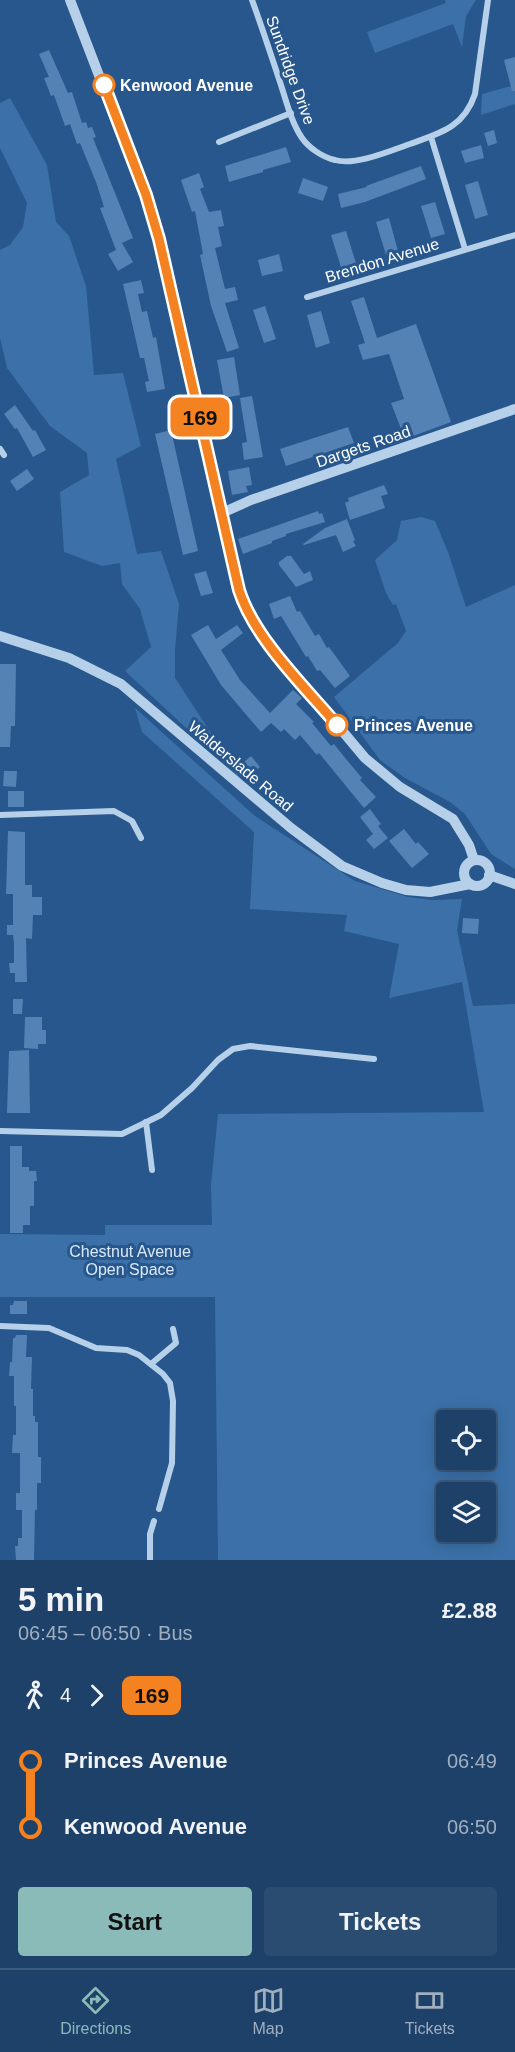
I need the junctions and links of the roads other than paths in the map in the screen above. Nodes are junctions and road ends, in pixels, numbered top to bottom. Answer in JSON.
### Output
{"nodes":[{"id":1,"x":70,"y":0,"type":"edge"},
{"id":2,"x":252,"y":0,"type":"edge"},
{"id":3,"x":488,"y":0,"type":"edge"},
{"id":4,"x":291,"y":113,"type":"junction"},
{"id":5,"x":431,"y":136,"type":"junction"},
{"id":6,"x":219,"y":142,"type":"dead end"},
{"id":7,"x":515,"y":235,"type":"edge"},
{"id":8,"x":465,"y":249,"type":"junction"},
{"id":9,"x":307,"y":297,"type":"dead end"},
{"id":10,"x":515,"y":409,"type":"edge"},
{"id":11,"x":0,"y":449,"type":"edge"},
{"id":12,"x":4,"y":455,"type":"dead end"},
{"id":13,"x":222,"y":513,"type":"junction"},
{"id":14,"x":0,"y":636,"type":"edge"},
{"id":15,"x":0,"y":815,"type":"edge"},
{"id":16,"x":141,"y":838,"type":"dead end"},
{"id":17,"x":474,"y":861,"type":"junction"},
{"id":18,"x":489,"y":875,"type":"junction"},
{"id":19,"x":470,"y":884,"type":"junction"},
{"id":20,"x":515,"y":884,"type":"edge"},
{"id":21,"x":374,"y":1059,"type":"dead end"},
{"id":22,"x":146,"y":1122,"type":"junction"},
{"id":23,"x":0,"y":1131,"type":"edge"},
{"id":24,"x":152,"y":1170,"type":"dead end"},
{"id":25,"x":0,"y":1326,"type":"edge"},
{"id":26,"x":173,"y":1329,"type":"dead end"},
{"id":27,"x":151,"y":1364,"type":"junction"},
{"id":28,"x":159,"y":1509,"type":"dead end"},
{"id":29,"x":154,"y":1521,"type":"dead end"},
{"id":30,"x":150,"y":1560,"type":"edge"}],
"edges":[{"from":1,"to":13,"type":"street"},
{"from":2,"to":4,"type":"street","name":"Sundridge Drive"},
{"from":3,"to":5,"type":"street","name":"Sundridge Drive"},
{"from":4,"to":5,"type":"street","name":"Sundridge Drive"},
{"from":4,"to":6,"type":"street"},
{"from":5,"to":8,"type":"street","name":"Brendon Avenue"},
{"from":7,"to":8,"type":"street","name":"Brendon Avenue"},
{"from":8,"to":9,"type":"street","name":"Brendon Avenue"},
{"from":10,"to":13,"type":"street","name":"Dargets Road"},
{"from":11,"to":12,"type":"street"},
{"from":13,"to":17,"type":"street"},
{"from":14,"to":19,"type":"street","name":"Walderslade Road"},
{"from":15,"to":16,"type":"street"},
{"from":17,"to":18,"type":"street"},
{"from":17,"to":19,"type":"street"},
{"from":18,"to":19,"type":"street"},
{"from":18,"to":20,"type":"street"},
{"from":21,"to":22,"type":"street"},
{"from":22,"to":23,"type":"street"},
{"from":22,"to":24,"type":"street"},
{"from":25,"to":27,"type":"street"},
{"from":26,"to":27,"type":"street"},
{"from":27,"to":28,"type":"street"},
{"from":29,"to":30,"type":"street"}]}
